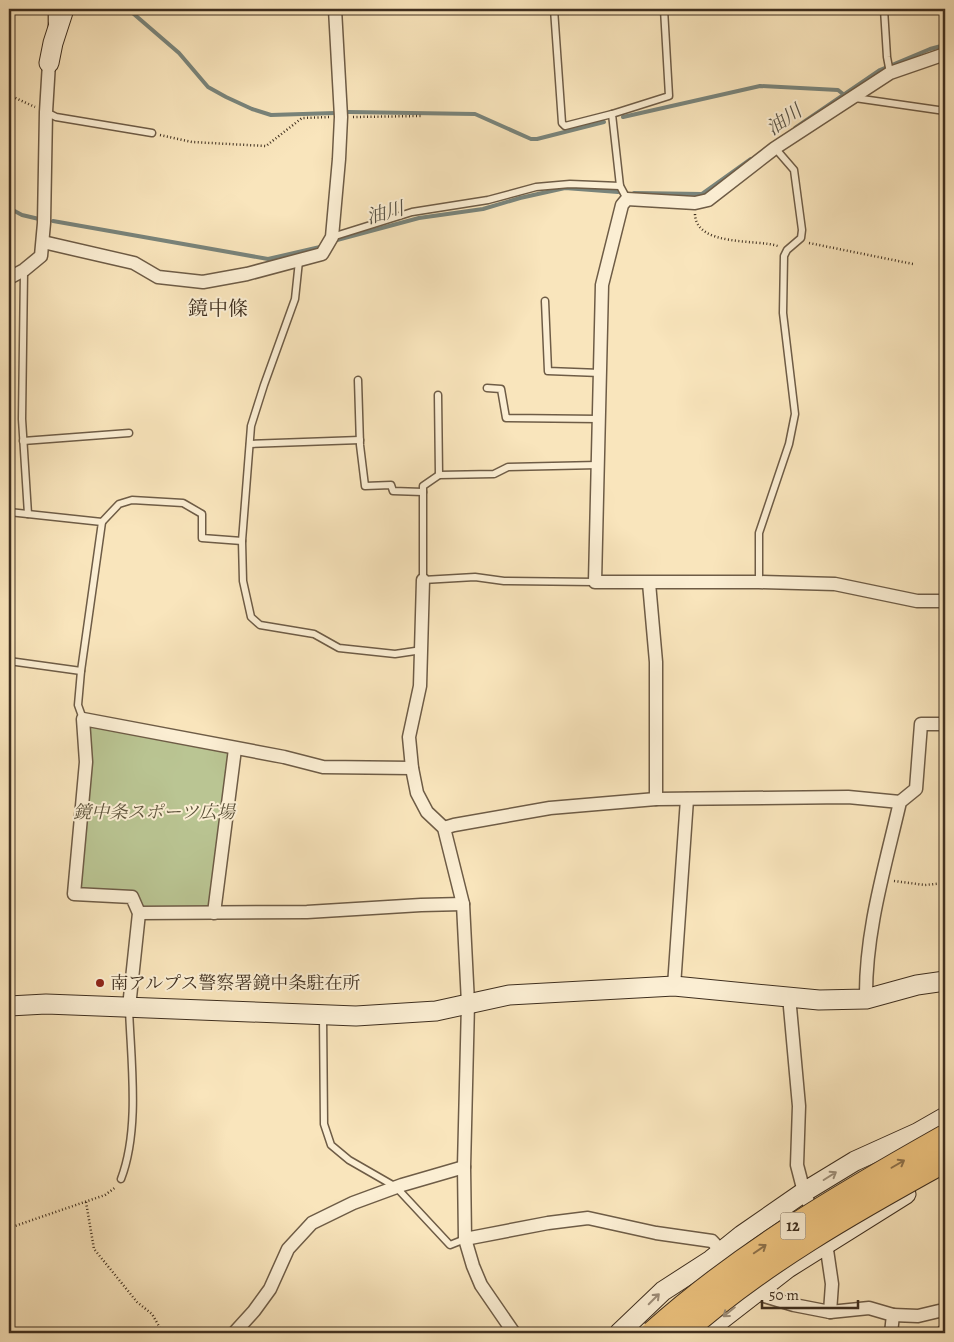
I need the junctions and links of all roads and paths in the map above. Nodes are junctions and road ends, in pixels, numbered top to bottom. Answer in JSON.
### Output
{"nodes":[{"id":1,"x":52,"y":9,"type":"edge"},
{"id":2,"x":64,"y":9,"type":"edge"},
{"id":3,"x":334,"y":9,"type":"edge"},
{"id":4,"x":554,"y":9,"type":"edge"},
{"id":5,"x":664,"y":9,"type":"edge"},
{"id":6,"x":884,"y":9,"type":"edge"},
{"id":7,"x":53,"y":43,"type":"junction"},
{"id":8,"x":945,"y":54,"type":"edge"},
{"id":9,"x":49,"y":63,"type":"joint"},
{"id":10,"x":890,"y":70,"type":"junction"},
{"id":11,"x":9,"y":95,"type":"edge"},
{"id":12,"x":851,"y":97,"type":"junction"},
{"id":13,"x":945,"y":111,"type":"edge"},
{"id":14,"x":46,"y":112,"type":"junction"},
{"id":15,"x":612,"y":114,"type":"junction"},
{"id":16,"x":421,"y":116,"type":"dead end"},
{"id":17,"x":341,"y":117,"type":"junction"},
{"id":18,"x":152,"y":133,"type":"joint"},
{"id":19,"x":775,"y":148,"type":"junction"},
{"id":20,"x":620,"y":186,"type":"junction"},
{"id":21,"x":627,"y":199,"type":"junction"},
{"id":22,"x":696,"y":203,"type":"junction"},
{"id":23,"x":332,"y":238,"type":"junction"},
{"id":24,"x":801,"y":238,"type":"junction"},
{"id":25,"x":43,"y":242,"type":"junction"},
{"id":26,"x":787,"y":250,"type":"junction"},
{"id":27,"x":299,"y":261,"type":"junction"},
{"id":28,"x":912,"y":264,"type":"dead end"},
{"id":29,"x":24,"y":270,"type":"junction"},
{"id":30,"x":9,"y":278,"type":"edge"},
{"id":31,"x":545,"y":300,"type":"dead end"},
{"id":32,"x":600,"y":373,"type":"junction"},
{"id":33,"x":358,"y":380,"type":"dead end"},
{"id":34,"x":488,"y":388,"type":"dead end"},
{"id":35,"x":438,"y":395,"type":"dead end"},
{"id":36,"x":599,"y":419,"type":"junction"},
{"id":37,"x":129,"y":433,"type":"dead end"},
{"id":38,"x":23,"y":440,"type":"junction"},
{"id":39,"x":360,"y":440,"type":"junction"},
{"id":40,"x":250,"y":444,"type":"junction"},
{"id":41,"x":598,"y":465,"type":"junction"},
{"id":42,"x":439,"y":475,"type":"junction"},
{"id":43,"x":422,"y":492,"type":"junction"},
{"id":44,"x":9,"y":512,"type":"edge"},
{"id":45,"x":28,"y":514,"type":"junction"},
{"id":46,"x":102,"y":522,"type":"junction"},
{"id":47,"x":242,"y":541,"type":"junction"},
{"id":48,"x":423,"y":580,"type":"junction"},
{"id":49,"x":595,"y":582,"type":"junction"},
{"id":50,"x":649,"y":582,"type":"junction"},
{"id":51,"x":759,"y":582,"type":"junction"},
{"id":52,"x":945,"y":601,"type":"edge"},
{"id":53,"x":422,"y":650,"type":"junction"},
{"id":54,"x":9,"y":661,"type":"edge"},
{"id":55,"x":81,"y":671,"type":"junction"},
{"id":56,"x":83,"y":719,"type":"junction"},
{"id":57,"x":945,"y":724,"type":"edge"},
{"id":58,"x":235,"y":749,"type":"junction"},
{"id":59,"x":412,"y":768,"type":"junction"},
{"id":60,"x":656,"y":799,"type":"junction"},
{"id":61,"x":687,"y":799,"type":"junction"},
{"id":62,"x":900,"y":802,"type":"junction"},
{"id":63,"x":444,"y":828,"type":"junction"},
{"id":64,"x":882,"y":880,"type":"junction"},
{"id":65,"x":945,"y":883,"type":"edge"},
{"id":66,"x":463,"y":904,"type":"junction"},
{"id":67,"x":139,"y":913,"type":"junction"},
{"id":68,"x":214,"y":913,"type":"junction"},
{"id":69,"x":945,"y":981,"type":"edge"},
{"id":70,"x":674,"y":986,"type":"junction"},
{"id":71,"x":789,"y":996,"type":"junction"},
{"id":72,"x":866,"y":999,"type":"junction"},
{"id":73,"x":468,"y":1003,"type":"junction"},
{"id":74,"x":9,"y":1006,"type":"edge"},
{"id":75,"x":129,"y":1007,"type":"junction"},
{"id":76,"x":323,"y":1015,"type":"junction"},
{"id":77,"x":945,"y":1117,"type":"edge"},
{"id":78,"x":945,"y":1137,"type":"edge"},
{"id":79,"x":945,"y":1160,"type":"edge"},
{"id":80,"x":464,"y":1167,"type":"junction"},
{"id":81,"x":945,"y":1170,"type":"edge"},
{"id":82,"x":122,"y":1179,"type":"joint"},
{"id":83,"x":396,"y":1187,"type":"junction"},
{"id":84,"x":804,"y":1192,"type":"junction"},
{"id":85,"x":86,"y":1202,"type":"junction"},
{"id":86,"x":9,"y":1228,"type":"edge"},
{"id":87,"x":465,"y":1239,"type":"junction"},
{"id":88,"x":826,"y":1243,"type":"junction"},
{"id":89,"x":723,"y":1251,"type":"junction"},
{"id":90,"x":753,"y":1294,"type":"junction"},
{"id":91,"x":830,"y":1312,"type":"junction"},
{"id":92,"x":945,"y":1312,"type":"edge"},
{"id":93,"x":893,"y":1315,"type":"junction"},
{"id":94,"x":945,"y":1330,"type":"edge"},
{"id":95,"x":164,"y":1333,"type":"edge"},
{"id":96,"x":234,"y":1333,"type":"edge"},
{"id":97,"x":514,"y":1333,"type":"edge"},
{"id":98,"x":620,"y":1333,"type":"edge"},
{"id":99,"x":653,"y":1333,"type":"edge"},
{"id":100,"x":682,"y":1333,"type":"edge"},
{"id":101,"x":704,"y":1333,"type":"edge"},
{"id":102,"x":891,"y":1333,"type":"edge"},
{"id":103,"x":942,"y":1333,"type":"edge"}],
"edges":[{"from":1,"to":7,"type":"lane"},
{"from":2,"to":7,"type":"street"},
{"from":3,"to":17,"type":"street"},
{"from":4,"to":15,"type":"lane"},
{"from":5,"to":15,"type":"lane"},
{"from":6,"to":10,"type":"lane"},
{"from":7,"to":9,"type":"street"},
{"from":8,"to":10,"type":"street"},
{"from":9,"to":14,"type":"street"},
{"from":10,"to":12,"type":"street"},
{"from":11,"to":14,"type":"path"},
{"from":12,"to":13,"type":"lane"},
{"from":12,"to":19,"type":"street"},
{"from":14,"to":18,"type":"lane"},
{"from":14,"to":25,"type":"street"},
{"from":15,"to":20,"type":"lane"},
{"from":16,"to":17,"type":"path"},
{"from":17,"to":18,"type":"path"},
{"from":17,"to":23,"type":"street"},
{"from":19,"to":22,"type":"street"},
{"from":19,"to":24,"type":"lane"},
{"from":20,"to":21,"type":"lane"},
{"from":20,"to":23,"type":"lane"},
{"from":21,"to":22,"type":"street"},
{"from":21,"to":32,"type":"street"},
{"from":22,"to":26,"type":"path"},
{"from":23,"to":27,"type":"street"},
{"from":24,"to":26,"type":"lane"},
{"from":24,"to":28,"type":"path"},
{"from":25,"to":27,"type":"street"},
{"from":25,"to":29,"type":"street"},
{"from":26,"to":51,"type":"lane"},
{"from":27,"to":40,"type":"lane"},
{"from":29,"to":30,"type":"street"},
{"from":29,"to":38,"type":"lane"},
{"from":31,"to":32,"type":"lane"},
{"from":32,"to":36,"type":"street"},
{"from":33,"to":39,"type":"lane"},
{"from":34,"to":36,"type":"lane"},
{"from":35,"to":42,"type":"lane"},
{"from":36,"to":41,"type":"street"},
{"from":37,"to":38,"type":"lane"},
{"from":38,"to":45,"type":"lane"},
{"from":39,"to":40,"type":"lane"},
{"from":39,"to":43,"type":"lane"},
{"from":40,"to":47,"type":"lane"},
{"from":41,"to":42,"type":"lane"},
{"from":41,"to":49,"type":"street"},
{"from":42,"to":43,"type":"lane"},
{"from":43,"to":48,"type":"lane"},
{"from":44,"to":45,"type":"lane"},
{"from":45,"to":46,"type":"lane"},
{"from":46,"to":47,"type":"lane"},
{"from":46,"to":55,"type":"lane"},
{"from":47,"to":53,"type":"lane"},
{"from":48,"to":49,"type":"lane"},
{"from":48,"to":53,"type":"street"},
{"from":49,"to":50,"type":"street"},
{"from":50,"to":51,"type":"street"},
{"from":50,"to":60,"type":"street"},
{"from":51,"to":52,"type":"street"},
{"from":53,"to":59,"type":"street"},
{"from":54,"to":55,"type":"lane"},
{"from":55,"to":56,"type":"lane"},
{"from":56,"to":58,"type":"street"},
{"from":56,"to":67,"type":"street"},
{"from":57,"to":62,"type":"street"},
{"from":58,"to":59,"type":"street"},
{"from":58,"to":68,"type":"street"},
{"from":59,"to":63,"type":"street"},
{"from":60,"to":61,"type":"street"},
{"from":60,"to":63,"type":"street"},
{"from":61,"to":62,"type":"street"},
{"from":61,"to":70,"type":"street"},
{"from":62,"to":64,"type":"street"},
{"from":63,"to":66,"type":"street"},
{"from":64,"to":65,"type":"path"},
{"from":64,"to":72,"type":"street"},
{"from":66,"to":68,"type":"street"},
{"from":66,"to":73,"type":"street"},
{"from":67,"to":68,"type":"street"},
{"from":67,"to":75,"type":"street"},
{"from":69,"to":72,"type":"street"},
{"from":70,"to":71,"type":"street"},
{"from":70,"to":73,"type":"street"},
{"from":71,"to":72,"type":"street"},
{"from":71,"to":84,"type":"street"},
{"from":73,"to":76,"type":"street"},
{"from":73,"to":80,"type":"street"},
{"from":74,"to":75,"type":"street"},
{"from":75,"to":76,"type":"street"},
{"from":75,"to":82,"type":"lane"},
{"from":76,"to":83,"type":"lane"},
{"from":84,"to":77,"type":"street","one_way":true},
{"from":99,"to":78,"type":"highway","number":"12","one_way":true,"bridge":true},
{"from":79,"to":100,"type":"highway","number":"12","bridge":true},
{"from":80,"to":83,"type":"street"},
{"from":80,"to":87,"type":"street"},
{"from":81,"to":88,"type":"street"},
{"from":82,"to":85,"type":"path"},
{"from":83,"to":87,"type":"lane"},
{"from":83,"to":96,"type":"street"},
{"from":84,"to":88,"type":"street"},
{"from":84,"to":89,"type":"street"},
{"from":85,"to":86,"type":"path"},
{"from":85,"to":95,"type":"path"},
{"from":87,"to":89,"type":"street"},
{"from":87,"to":97,"type":"street"},
{"from":88,"to":90,"type":"street"},
{"from":88,"to":91,"type":"street"},
{"from":89,"to":90,"type":"street"},
{"from":98,"to":89,"type":"street","one_way":true},
{"from":90,"to":91,"type":"street"},
{"from":90,"to":101,"type":"street","one_way":true},
{"from":91,"to":93,"type":"street"},
{"from":92,"to":93,"type":"street"},
{"from":93,"to":102,"type":"street"},
{"from":94,"to":103,"type":"street"}]}
